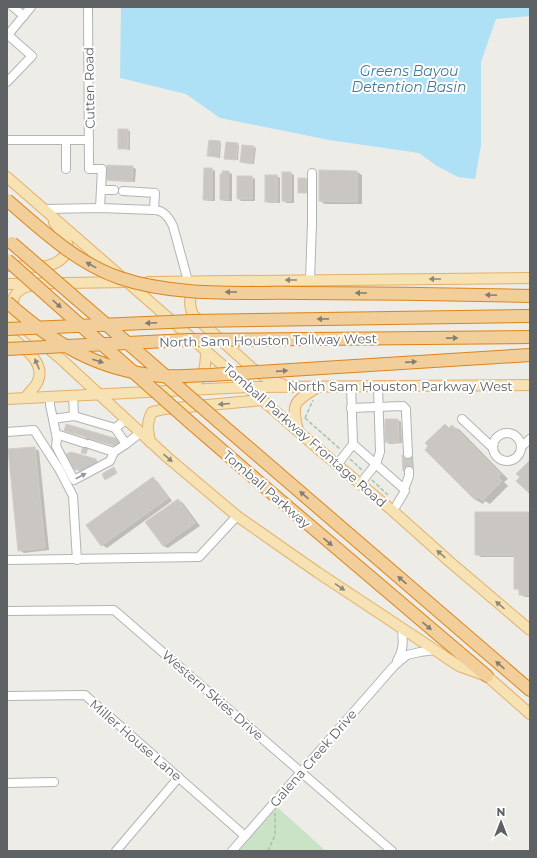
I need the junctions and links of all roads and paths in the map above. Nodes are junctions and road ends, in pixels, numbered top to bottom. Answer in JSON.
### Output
{"nodes":[{"id":1,"x":13,"y":7,"type":"edge"},
{"id":2,"x":31,"y":7,"type":"edge"},
{"id":3,"x":88,"y":7,"type":"edge"},
{"id":4,"x":24,"y":16,"type":"junction"},
{"id":5,"x":7,"y":35,"type":"edge"},
{"id":6,"x":7,"y":82,"type":"edge"},
{"id":7,"x":7,"y":140,"type":"edge"},
{"id":8,"x":66,"y":140,"type":"junction"},
{"id":9,"x":89,"y":140,"type":"junction"},
{"id":10,"x":66,"y":169,"type":"dead end"},
{"id":11,"x":312,"y":173,"type":"dead end"},
{"id":12,"x":7,"y":177,"type":"edge"},
{"id":13,"x":101,"y":190,"type":"junction"},
{"id":14,"x":114,"y":190,"type":"dead end"},
{"id":15,"x":123,"y":191,"type":"dead end"},
{"id":16,"x":7,"y":200,"type":"edge"},
{"id":17,"x":100,"y":208,"type":"junction"},
{"id":18,"x":45,"y":209,"type":"junction"},
{"id":19,"x":154,"y":210,"type":"junction"},
{"id":20,"x":10,"y":241,"type":"edge"},
{"id":21,"x":7,"y":260,"type":"edge"},
{"id":22,"x":7,"y":266,"type":"edge"},
{"id":23,"x":530,"y":278,"type":"edge"},
{"id":24,"x":310,"y":280,"type":"junction"},
{"id":25,"x":188,"y":281,"type":"junction"},
{"id":26,"x":208,"y":281,"type":"junction"},
{"id":27,"x":128,"y":282,"type":"junction"},
{"id":28,"x":7,"y":284,"type":"edge"},
{"id":29,"x":38,"y":284,"type":"junction"},
{"id":30,"x":530,"y":296,"type":"edge"},
{"id":31,"x":7,"y":302,"type":"edge"},
{"id":32,"x":7,"y":314,"type":"edge"},
{"id":33,"x":530,"y":316,"type":"edge"},
{"id":34,"x":20,"y":324,"type":"junction"},
{"id":35,"x":7,"y":329,"type":"edge"},
{"id":36,"x":7,"y":334,"type":"edge"},
{"id":37,"x":530,"y":337,"type":"edge"},
{"id":38,"x":7,"y":349,"type":"edge"},
{"id":39,"x":206,"y":350,"type":"junction"},
{"id":40,"x":530,"y":355,"type":"edge"},
{"id":41,"x":530,"y":385,"type":"edge"},
{"id":42,"x":319,"y":386,"type":"junction"},
{"id":43,"x":351,"y":386,"type":"junction"},
{"id":44,"x":378,"y":386,"type":"junction"},
{"id":45,"x":248,"y":387,"type":"junction"},
{"id":46,"x":288,"y":387,"type":"junction"},
{"id":47,"x":186,"y":390,"type":"junction"},
{"id":48,"x":98,"y":394,"type":"junction"},
{"id":49,"x":50,"y":396,"type":"junction"},
{"id":50,"x":73,"y":396,"type":"junction"},
{"id":51,"x":7,"y":398,"type":"edge"},
{"id":52,"x":25,"y":398,"type":"junction"},
{"id":53,"x":313,"y":398,"type":"dead end"},
{"id":54,"x":263,"y":400,"type":"junction"},
{"id":55,"x":380,"y":407,"type":"junction"},
{"id":56,"x":351,"y":408,"type":"junction"},
{"id":57,"x":74,"y":416,"type":"junction"},
{"id":58,"x":53,"y":419,"type":"junction"},
{"id":59,"x":462,"y":419,"type":"dead end"},
{"id":60,"x":126,"y":420,"type":"junction"},
{"id":61,"x":115,"y":428,"type":"junction"},
{"id":62,"x":298,"y":430,"type":"junction"},
{"id":63,"x":7,"y":432,"type":"edge"},
{"id":64,"x":140,"y":433,"type":"junction"},
{"id":65,"x":56,"y":436,"type":"junction"},
{"id":66,"x":530,"y":438,"type":"edge"},
{"id":67,"x":150,"y":442,"type":"junction"},
{"id":68,"x":126,"y":444,"type":"junction"},
{"id":69,"x":353,"y":444,"type":"junction"},
{"id":70,"x":521,"y":447,"type":"junction"},
{"id":71,"x":492,"y":448,"type":"junction"},
{"id":72,"x":114,"y":452,"type":"junction"},
{"id":73,"x":346,"y":454,"type":"junction"},
{"id":74,"x":408,"y":454,"type":"tunnel mouth"},
{"id":75,"x":376,"y":464,"type":"junction"},
{"id":76,"x":337,"y":465,"type":"junction"},
{"id":77,"x":409,"y":471,"type":"tunnel mouth"},
{"id":78,"x":367,"y":475,"type":"junction"},
{"id":79,"x":360,"y":484,"type":"junction"},
{"id":80,"x":404,"y":489,"type":"junction"},
{"id":81,"x":395,"y":507,"type":"junction"},
{"id":82,"x":237,"y":516,"type":"junction"},
{"id":83,"x":7,"y":560,"type":"edge"},
{"id":84,"x":77,"y":560,"type":"junction"},
{"id":85,"x":7,"y":611,"type":"edge"},
{"id":86,"x":402,"y":629,"type":"junction"},
{"id":87,"x":530,"y":630,"type":"edge"},
{"id":88,"x":435,"y":650,"type":"junction"},
{"id":89,"x":394,"y":666,"type":"junction"},
{"id":90,"x":487,"y":676,"type":"junction"},
{"id":91,"x":530,"y":690,"type":"edge"},
{"id":92,"x":7,"y":696,"type":"edge"},
{"id":93,"x":530,"y":714,"type":"edge"},
{"id":94,"x":301,"y":771,"type":"junction"},
{"id":95,"x":179,"y":778,"type":"junction"},
{"id":96,"x":54,"y":782,"type":"dead end"},
{"id":97,"x":7,"y":783,"type":"edge"},
{"id":98,"x":276,"y":811,"type":"dead end"},
{"id":99,"x":245,"y":836,"type":"junction"},
{"id":100,"x":116,"y":851,"type":"edge"},
{"id":101,"x":232,"y":851,"type":"edge"},
{"id":102,"x":268,"y":851,"type":"edge"},
{"id":103,"x":392,"y":851,"type":"edge"}],
"edges":[{"from":1,"to":4,"type":"street"},
{"from":2,"to":4,"type":"street"},
{"from":3,"to":9,"type":"street","name":"Cutten Road"},
{"from":4,"to":5,"type":"street"},
{"from":5,"to":6,"type":"street"},
{"from":7,"to":8,"type":"street"},
{"from":8,"to":9,"type":"street"},
{"from":8,"to":10,"type":"street"},
{"from":9,"to":13,"type":"street","name":"Cutten Road"},
{"from":11,"to":24,"type":"street"},
{"from":12,"to":18,"type":"main road","name":"Tomball Parkway Frontage Road"},
{"from":13,"to":14,"type":"street"},
{"from":13,"to":17,"type":"street"},
{"from":15,"to":19,"type":"street"},
{"from":30,"to":16,"type":"highway","one_way":true,"bridge":true},
{"from":17,"to":18,"type":"street"},
{"from":17,"to":19,"type":"street"},
{"from":18,"to":22,"type":"main road"},
{"from":18,"to":27,"type":"main road","name":"Tomball Parkway Frontage Road"},
{"from":19,"to":25,"type":"street"},
{"from":91,"to":20,"type":"highway","name":"Tomball Parkway","one_way":true,"bridge":true},
{"from":21,"to":90,"type":"highway","name":"Tomball Parkway","one_way":true,"bridge":true},
{"from":23,"to":24,"type":"main road","one_way":true},
{"from":24,"to":26,"type":"main road","one_way":true},
{"from":25,"to":26,"type":"main road"},
{"from":25,"to":27,"type":"main road"},
{"from":26,"to":46,"type":"main road"},
{"from":27,"to":29,"type":"main road"},
{"from":27,"to":39,"type":"main road","name":"Tomball Parkway Frontage Road"},
{"from":28,"to":29,"type":"main road"},
{"from":29,"to":34,"type":"main road"},
{"from":31,"to":40,"type":"highway","one_way":true,"bridge":true},
{"from":32,"to":34,"type":"main road"},
{"from":33,"to":35,"type":"highway","name":"North Sam Houston Tollway West","one_way":true,"bridge":true},
{"from":34,"to":48,"type":"main road"},
{"from":52,"to":36,"type":"main road","one_way":true},
{"from":38,"to":37,"type":"highway","name":"North Sam Houston Tollway West","one_way":true,"bridge":true},
{"from":39,"to":45,"type":"main road","name":"Tomball Parkway Frontage Road"},
{"from":39,"to":47,"type":"main road"},
{"from":41,"to":44,"type":"main road","name":"North Sam Houston Parkway West"},
{"from":42,"to":43,"type":"main road","name":"North Sam Houston Parkway West"},
{"from":42,"to":46,"type":"main road","name":"North Sam Houston Parkway West"},
{"from":42,"to":62,"type":"main road"},
{"from":43,"to":44,"type":"main road","name":"North Sam Houston Parkway West"},
{"from":43,"to":56,"type":"street"},
{"from":44,"to":55,"type":"street"},
{"from":45,"to":46,"type":"main road","name":"North Sam Houston Parkway West"},
{"from":45,"to":47,"type":"main road","name":"North Sam Houston Parkway West"},
{"from":45,"to":54,"type":"main road","name":"Tomball Parkway Frontage Road"},
{"from":47,"to":48,"type":"main road","name":"North Sam Houston Parkway West"},
{"from":48,"to":50,"type":"main road","name":"North Sam Houston Parkway West"},
{"from":48,"to":60,"type":"main road"},
{"from":49,"to":50,"type":"main road","name":"North Sam Houston Parkway West"},
{"from":49,"to":52,"type":"main road","name":"North Sam Houston Parkway West"},
{"from":49,"to":58,"type":"street"},
{"from":50,"to":57,"type":"street"},
{"from":51,"to":52,"type":"main road","name":"North Sam Houston Parkway West"},
{"from":53,"to":73,"type":"path"},
{"from":54,"to":62,"type":"main road","name":"Tomball Parkway Frontage Road"},
{"from":54,"to":67,"type":"main road","one_way":true},
{"from":55,"to":56,"type":"street"},
{"from":55,"to":74,"type":"street"},
{"from":55,"to":75,"type":"street"},
{"from":56,"to":69,"type":"street"},
{"from":57,"to":58,"type":"street"},
{"from":57,"to":61,"type":"street"},
{"from":58,"to":65,"type":"street"},
{"from":59,"to":71,"type":"street"},
{"from":60,"to":61,"type":"street"},
{"from":60,"to":64,"type":"main road"},
{"from":61,"to":68,"type":"street"},
{"from":62,"to":76,"type":"main road","name":"Tomball Parkway Frontage Road"},
{"from":63,"to":84,"type":"street"},
{"from":64,"to":67,"type":"main road"},
{"from":64,"to":68,"type":"street"},
{"from":65,"to":72,"type":"street"},
{"from":65,"to":72,"type":"street","one_way":true},
{"from":66,"to":70,"type":"street"},
{"from":67,"to":82,"type":"main road","one_way":true},
{"from":68,"to":72,"type":"street"},
{"from":69,"to":73,"type":"street"},
{"from":69,"to":75,"type":"street"},
{"from":70,"to":71,"type":"street"},
{"from":70,"to":71,"type":"street"},
{"from":73,"to":76,"type":"street"},
{"from":73,"to":78,"type":"path"},
{"from":75,"to":78,"type":"street"},
{"from":75,"to":80,"type":"street"},
{"from":76,"to":79,"type":"main road","name":"Tomball Parkway Frontage Road"},
{"from":77,"to":80,"type":"street"},
{"from":78,"to":79,"type":"street"},
{"from":78,"to":81,"type":"path"},
{"from":79,"to":81,"type":"main road","name":"Tomball Parkway Frontage Road"},
{"from":80,"to":81,"type":"street"},
{"from":87,"to":81,"type":"main road","name":"Tomball Parkway Frontage Road","one_way":true},
{"from":82,"to":84,"type":"street"},
{"from":82,"to":86,"type":"main road","one_way":true},
{"from":83,"to":84,"type":"street"},
{"from":85,"to":94,"type":"street","name":"Western Skies Drive"},
{"from":86,"to":88,"type":"main road"},
{"from":86,"to":89,"type":"street","name":"Galena Creek Drive"},
{"from":88,"to":89,"type":"street","name":"Galena Creek Drive"},
{"from":88,"to":90,"type":"main road"},
{"from":89,"to":94,"type":"street","name":"Galena Creek Drive"},
{"from":90,"to":93,"type":"main road","name":"Tomball Parkway"},
{"from":92,"to":95,"type":"street","name":"Miller House Lane"},
{"from":94,"to":99,"type":"street","name":"Galena Creek Drive"},
{"from":94,"to":103,"type":"street","name":"Western Skies Drive"},
{"from":95,"to":99,"type":"street","name":"Miller House Lane"},
{"from":95,"to":100,"type":"street"},
{"from":96,"to":97,"type":"street"},
{"from":98,"to":102,"type":"path"},
{"from":99,"to":101,"type":"street","name":"Galena Creek Drive"}]}
